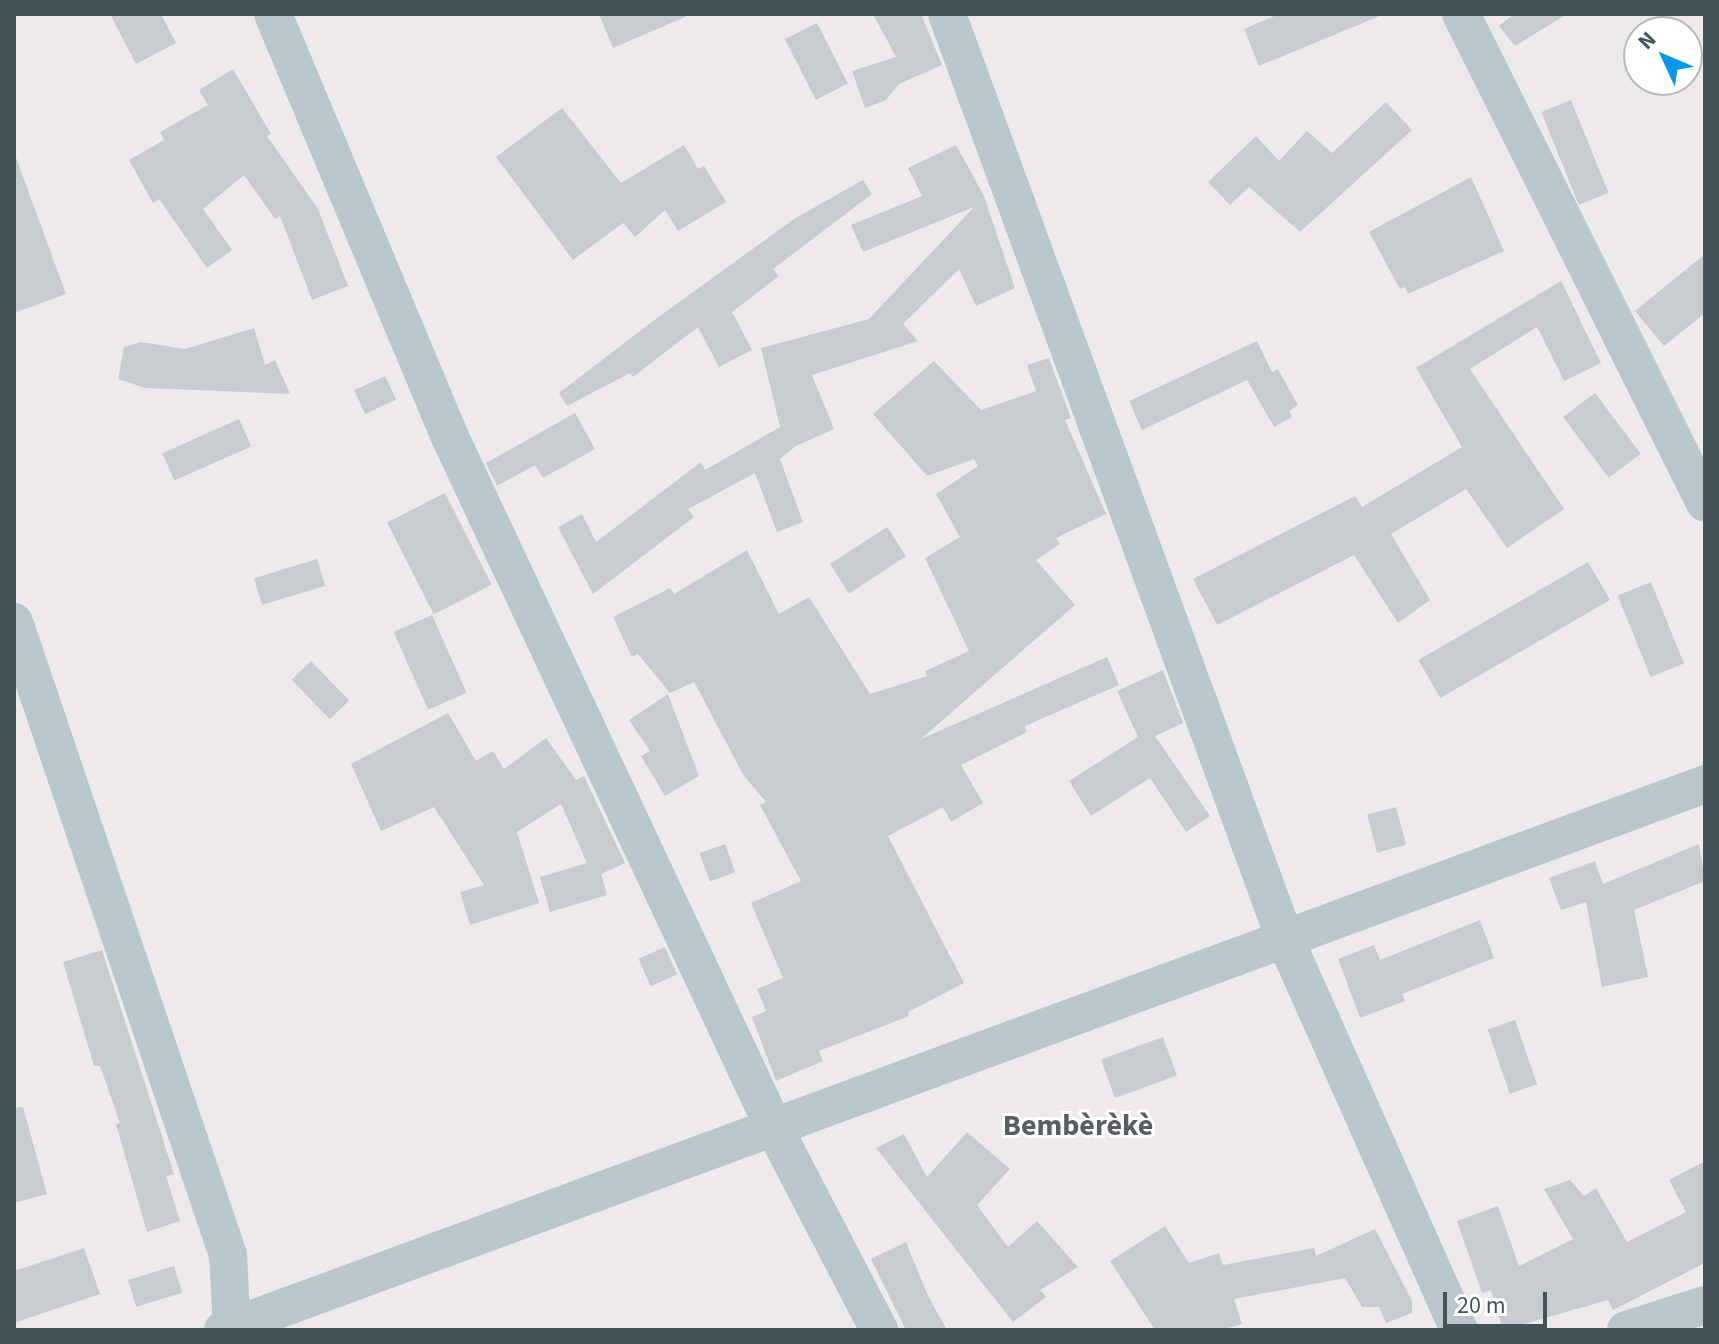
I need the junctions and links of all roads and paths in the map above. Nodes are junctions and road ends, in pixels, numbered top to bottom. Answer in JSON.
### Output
{"nodes":[{"id":1,"x":273,"y":14,"type":"edge"},
{"id":2,"x":947,"y":14,"type":"edge"},
{"id":3,"x":1461,"y":14,"type":"edge"},
{"id":4,"x":1705,"y":503,"type":"edge"},
{"id":5,"x":14,"y":622,"type":"edge"},
{"id":6,"x":1705,"y":784,"type":"edge"},
{"id":7,"x":1285,"y":939,"type":"junction"},
{"id":8,"x":774,"y":1128,"type":"junction"},
{"id":9,"x":1705,"y":1305,"type":"edge"},
{"id":10,"x":229,"y":1329,"type":"edge"},
{"id":11,"x":879,"y":1330,"type":"edge"},
{"id":12,"x":1459,"y":1330,"type":"edge"},
{"id":13,"x":1626,"y":1330,"type":"edge"}],
"edges":[{"from":1,"to":8,"type":"street"},
{"from":2,"to":7,"type":"street"},
{"from":3,"to":4,"type":"street"},
{"from":5,"to":10,"type":"street"},
{"from":6,"to":7,"type":"street"},
{"from":7,"to":8,"type":"street"},
{"from":7,"to":12,"type":"street"},
{"from":8,"to":10,"type":"street"},
{"from":8,"to":11,"type":"street"},
{"from":9,"to":13,"type":"street"}]}
